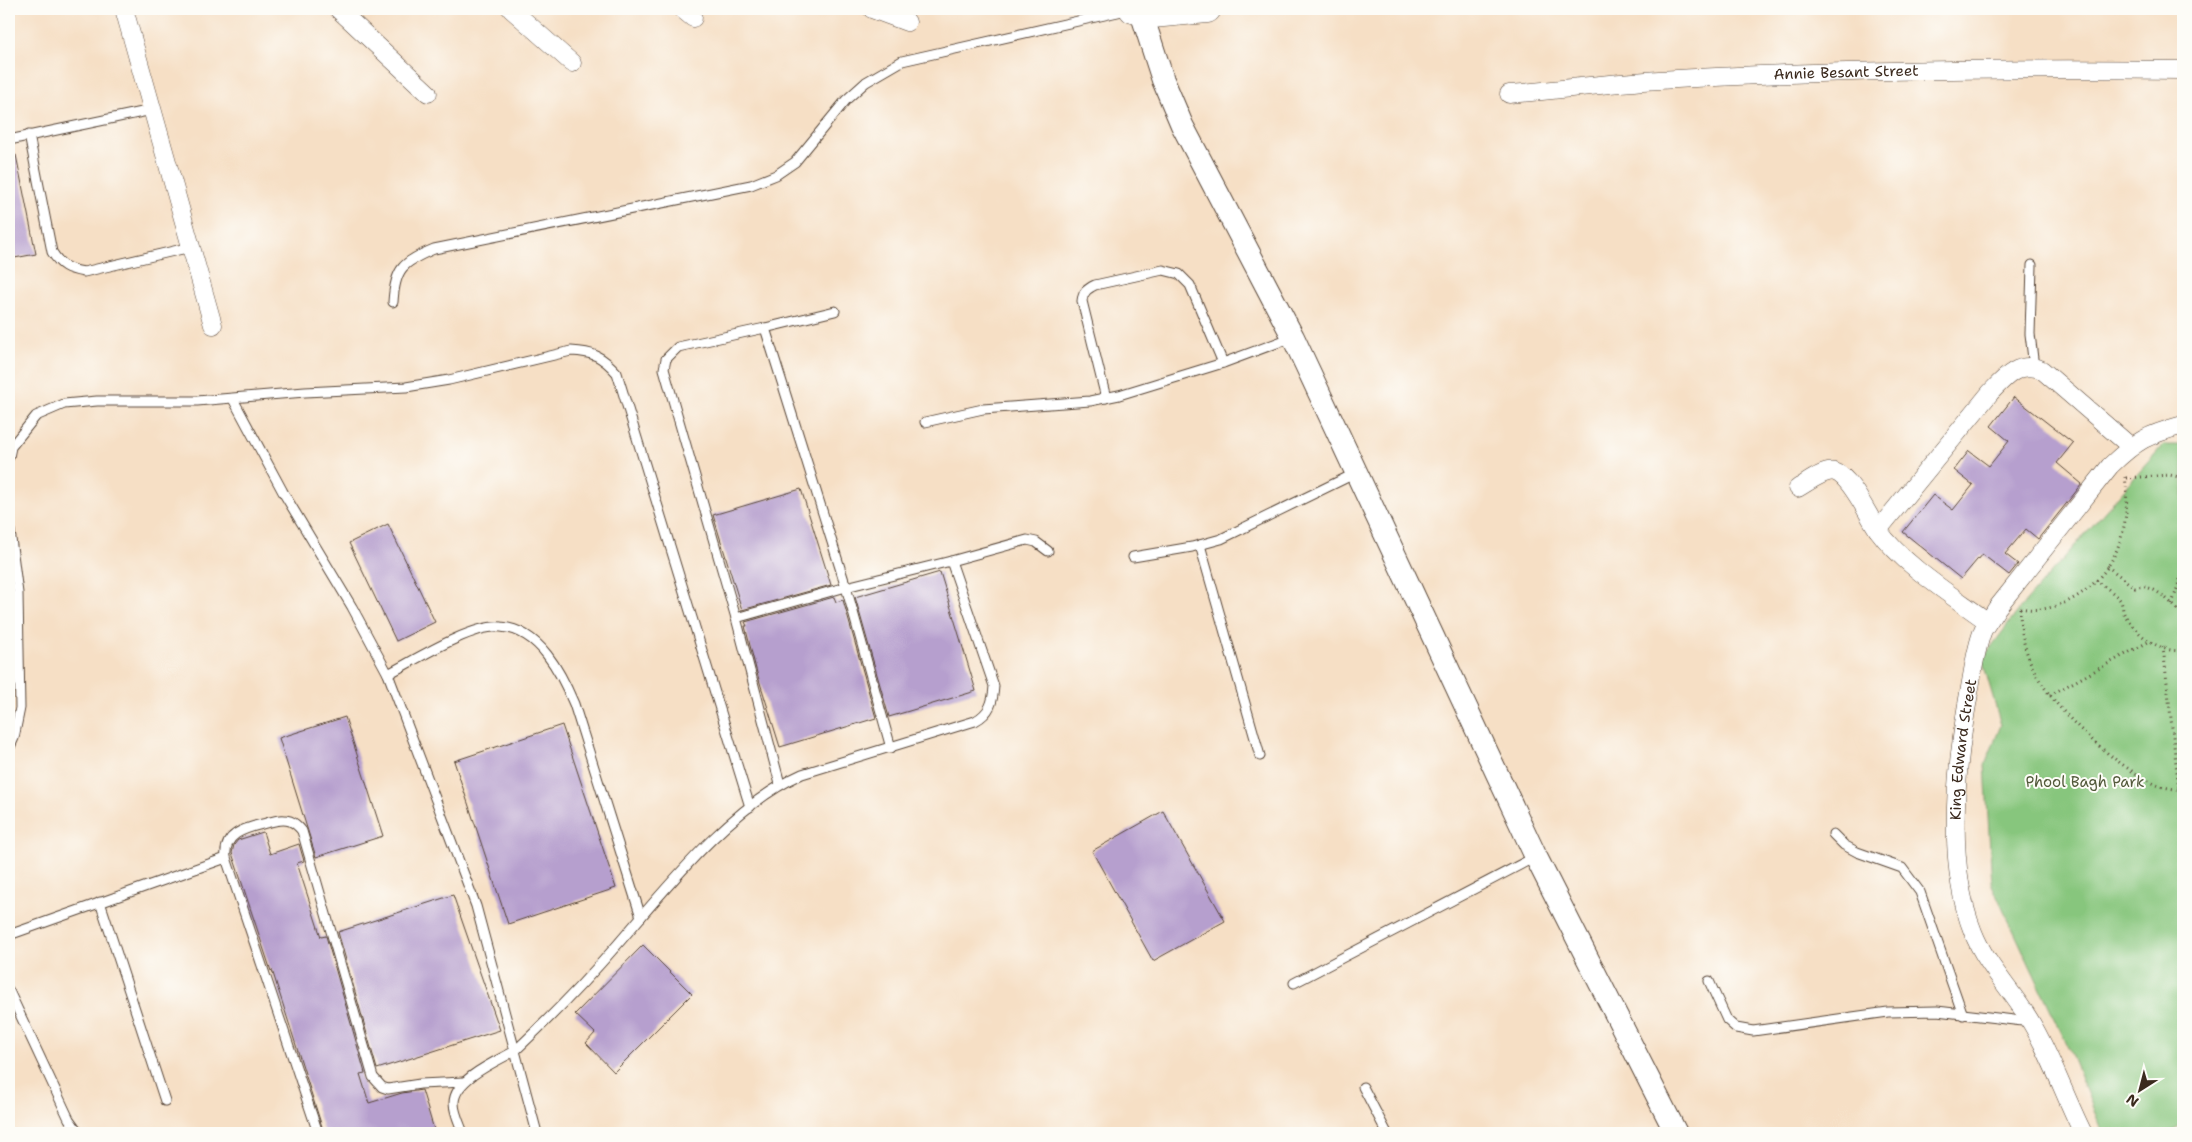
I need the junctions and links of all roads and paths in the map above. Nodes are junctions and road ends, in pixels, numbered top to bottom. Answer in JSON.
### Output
{"nodes":[{"id":1,"x":124,"y":9,"type":"edge"},
{"id":2,"x":338,"y":9,"type":"edge"},
{"id":3,"x":511,"y":9,"type":"edge"},
{"id":4,"x":872,"y":9,"type":"edge"},
{"id":5,"x":1207,"y":9,"type":"edge"},
{"id":6,"x":1135,"y":10,"type":"edge"},
{"id":7,"x":1179,"y":10,"type":"edge"},
{"id":8,"x":907,"y":22,"type":"dead end"},
{"id":9,"x":572,"y":63,"type":"dead end"},
{"id":10,"x":2183,"y":70,"type":"edge"},
{"id":11,"x":428,"y":93,"type":"dead end"},
{"id":12,"x":1508,"y":94,"type":"dead end"},
{"id":13,"x":152,"y":110,"type":"junction"},
{"id":14,"x":29,"y":136,"type":"junction"},
{"id":15,"x":9,"y":140,"type":"edge"},
{"id":16,"x":191,"y":248,"type":"junction"},
{"id":17,"x":2032,"y":265,"type":"dead end"},
{"id":18,"x":392,"y":302,"type":"dead end"},
{"id":19,"x":835,"y":311,"type":"dead end"},
{"id":20,"x":213,"y":325,"type":"dead end"},
{"id":21,"x":765,"y":328,"type":"junction"},
{"id":22,"x":1293,"y":337,"type":"junction"},
{"id":23,"x":1223,"y":363,"type":"junction"},
{"id":24,"x":2034,"y":367,"type":"junction"},
{"id":25,"x":1106,"y":398,"type":"junction"},
{"id":26,"x":233,"y":399,"type":"junction"},
{"id":27,"x":925,"y":422,"type":"dead end"},
{"id":28,"x":2183,"y":424,"type":"edge"},
{"id":29,"x":2125,"y":451,"type":"junction"},
{"id":30,"x":9,"y":457,"type":"edge"},
{"id":31,"x":1356,"y":473,"type":"junction"},
{"id":32,"x":2126,"y":478,"type":"junction"},
{"id":33,"x":2183,"y":478,"type":"edge"},
{"id":34,"x":1798,"y":488,"type":"dead end"},
{"id":35,"x":9,"y":523,"type":"edge"},
{"id":36,"x":9,"y":527,"type":"edge"},
{"id":37,"x":1878,"y":530,"type":"junction"},
{"id":38,"x":1200,"y":545,"type":"junction"},
{"id":39,"x":1048,"y":551,"type":"dead end"},
{"id":40,"x":1133,"y":558,"type":"dead end"},
{"id":41,"x":951,"y":561,"type":"junction"},
{"id":42,"x":2108,"y":566,"type":"junction"},
{"id":43,"x":2183,"y":570,"type":"edge"},
{"id":44,"x":2096,"y":580,"type":"junction"},
{"id":45,"x":846,"y":587,"type":"junction"},
{"id":46,"x":2000,"y":604,"type":"junction"},
{"id":47,"x":2172,"y":604,"type":"junction"},
{"id":48,"x":2020,"y":608,"type":"junction"},
{"id":49,"x":2183,"y":616,"type":"edge"},
{"id":50,"x":736,"y":618,"type":"junction"},
{"id":51,"x":1988,"y":622,"type":"junction"},
{"id":52,"x":2150,"y":641,"type":"junction"},
{"id":53,"x":2164,"y":647,"type":"junction"},
{"id":54,"x":2183,"y":650,"type":"edge"},
{"id":55,"x":388,"y":674,"type":"junction"},
{"id":56,"x":2050,"y":695,"type":"junction"},
{"id":57,"x":11,"y":739,"type":"edge"},
{"id":58,"x":891,"y":748,"type":"junction"},
{"id":59,"x":9,"y":749,"type":"edge"},
{"id":60,"x":1260,"y":756,"type":"dead end"},
{"id":61,"x":780,"y":784,"type":"junction"},
{"id":62,"x":2181,"y":790,"type":"edge"},
{"id":63,"x":750,"y":807,"type":"junction"},
{"id":64,"x":1833,"y":834,"type":"dead end"},
{"id":65,"x":1536,"y":857,"type":"junction"},
{"id":66,"x":226,"y":858,"type":"junction"},
{"id":67,"x":100,"y":902,"type":"junction"},
{"id":68,"x":641,"y":917,"type":"junction"},
{"id":69,"x":9,"y":935,"type":"edge"},
{"id":70,"x":1709,"y":981,"type":"dead end"},
{"id":71,"x":1294,"y":983,"type":"dead end"},
{"id":72,"x":9,"y":991,"type":"edge"},
{"id":73,"x":1962,"y":1015,"type":"junction"},
{"id":74,"x":2032,"y":1022,"type":"junction"},
{"id":75,"x":515,"y":1051,"type":"junction"},
{"id":76,"x":464,"y":1082,"type":"junction"},
{"id":77,"x":1362,"y":1086,"type":"dead end"},
{"id":78,"x":166,"y":1101,"type":"dead end"},
{"id":79,"x":79,"y":1133,"type":"edge"},
{"id":80,"x":318,"y":1133,"type":"edge"},
{"id":81,"x":463,"y":1133,"type":"edge"},
{"id":82,"x":537,"y":1133,"type":"edge"},
{"id":83,"x":1387,"y":1133,"type":"edge"},
{"id":84,"x":1676,"y":1133,"type":"edge"},
{"id":85,"x":2083,"y":1133,"type":"edge"}],
"edges":[{"from":1,"to":13,"type":"street"},
{"from":2,"to":11,"type":"street"},
{"from":3,"to":9,"type":"street"},
{"from":4,"to":8,"type":"street"},
{"from":5,"to":7,"type":"main road"},
{"from":6,"to":7,"type":"main road"},
{"from":6,"to":18,"type":"lane"},
{"from":6,"to":22,"type":"street"},
{"from":10,"to":12,"type":"street","name":"Annie Besant Street"},
{"from":13,"to":14,"type":"lane"},
{"from":13,"to":16,"type":"street"},
{"from":14,"to":15,"type":"lane"},
{"from":14,"to":16,"type":"lane"},
{"from":16,"to":20,"type":"street"},
{"from":17,"to":24,"type":"lane"},
{"from":19,"to":21,"type":"lane"},
{"from":21,"to":45,"type":"lane"},
{"from":21,"to":50,"type":"lane"},
{"from":22,"to":23,"type":"lane"},
{"from":22,"to":31,"type":"street"},
{"from":23,"to":25,"type":"lane"},
{"from":23,"to":25,"type":"lane"},
{"from":24,"to":29,"type":"street"},
{"from":24,"to":37,"type":"street"},
{"from":25,"to":27,"type":"lane"},
{"from":26,"to":30,"type":"lane"},
{"from":26,"to":55,"type":"lane"},
{"from":26,"to":63,"type":"lane"},
{"from":28,"to":29,"type":"street","name":"King Edward Street"},
{"from":29,"to":32,"type":"path"},
{"from":29,"to":46,"type":"street","name":"King Edward Street"},
{"from":31,"to":38,"type":"lane"},
{"from":31,"to":65,"type":"street"},
{"from":32,"to":33,"type":"path"},
{"from":32,"to":42,"type":"path"},
{"from":34,"to":37,"type":"street"},
{"from":35,"to":36,"type":"lane"},
{"from":36,"to":57,"type":"lane"},
{"from":37,"to":51,"type":"street"},
{"from":38,"to":40,"type":"lane"},
{"from":38,"to":60,"type":"lane"},
{"from":39,"to":41,"type":"lane"},
{"from":41,"to":45,"type":"lane"},
{"from":41,"to":58,"type":"lane"},
{"from":42,"to":44,"type":"path"},
{"from":42,"to":47,"type":"path"},
{"from":43,"to":47,"type":"path"},
{"from":44,"to":48,"type":"path"},
{"from":44,"to":52,"type":"path"},
{"from":45,"to":50,"type":"lane"},
{"from":45,"to":58,"type":"lane"},
{"from":46,"to":48,"type":"path"},
{"from":46,"to":51,"type":"street","name":"King Edward Street"},
{"from":47,"to":49,"type":"path"},
{"from":48,"to":56,"type":"path"},
{"from":50,"to":61,"type":"lane"},
{"from":51,"to":74,"type":"street","name":"King Edward Street"},
{"from":52,"to":53,"type":"path"},
{"from":52,"to":56,"type":"path"},
{"from":53,"to":54,"type":"path"},
{"from":53,"to":62,"type":"path"},
{"from":55,"to":68,"type":"lane"},
{"from":55,"to":75,"type":"lane"},
{"from":56,"to":62,"type":"path"},
{"from":57,"to":59,"type":"lane"},
{"from":58,"to":61,"type":"lane"},
{"from":61,"to":63,"type":"lane"},
{"from":63,"to":68,"type":"lane"},
{"from":64,"to":73,"type":"lane"},
{"from":65,"to":71,"type":"lane"},
{"from":65,"to":84,"type":"street"},
{"from":66,"to":67,"type":"lane"},
{"from":66,"to":76,"type":"lane"},
{"from":66,"to":80,"type":"lane"},
{"from":67,"to":69,"type":"lane"},
{"from":67,"to":78,"type":"lane"},
{"from":68,"to":75,"type":"lane"},
{"from":70,"to":73,"type":"lane"},
{"from":72,"to":79,"type":"lane"},
{"from":73,"to":74,"type":"lane"},
{"from":74,"to":85,"type":"street","name":"King Edward Street"},
{"from":75,"to":76,"type":"lane"},
{"from":75,"to":82,"type":"lane"},
{"from":76,"to":81,"type":"lane"},
{"from":77,"to":83,"type":"lane"}]}
